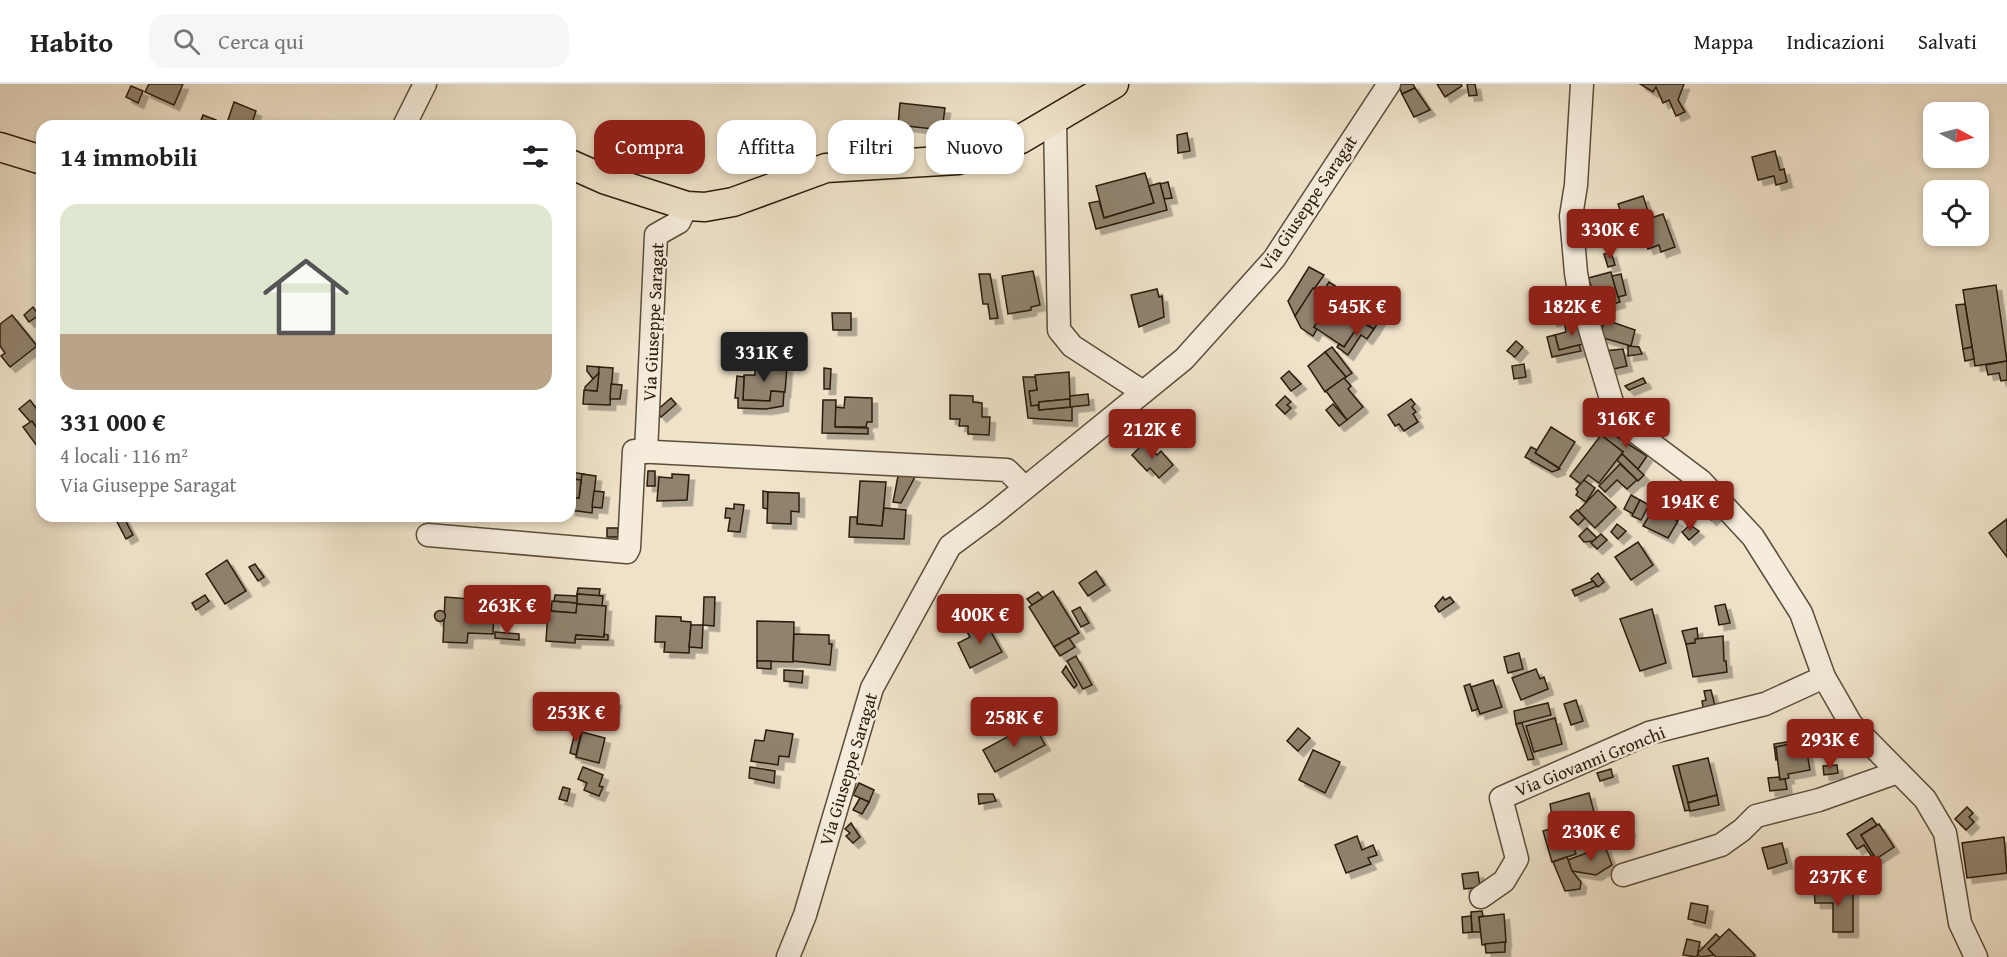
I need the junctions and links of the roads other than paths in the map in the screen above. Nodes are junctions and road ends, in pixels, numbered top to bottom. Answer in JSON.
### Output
{"nodes":[{"id":1,"x":425,"y":84,"type":"edge"},
{"id":2,"x":1114,"y":84,"type":"edge"},
{"id":3,"x":1389,"y":84,"type":"edge"},
{"id":4,"x":1582,"y":84,"type":"edge"},
{"id":5,"x":407,"y":120,"type":"edge"},
{"id":6,"x":1055,"y":121,"type":"junction"},
{"id":7,"x":0,"y":147,"type":"edge"},
{"id":8,"x":36,"y":158,"type":"edge"},
{"id":9,"x":576,"y":167,"type":"edge"},
{"id":10,"x":687,"y":206,"type":"junction"},
{"id":11,"x":1143,"y":392,"type":"junction"},
{"id":12,"x":640,"y":451,"type":"junction"},
{"id":13,"x":1025,"y":488,"type":"junction"},
{"id":14,"x":428,"y":535,"type":"dead end"},
{"id":15,"x":1824,"y":677,"type":"junction"},
{"id":16,"x":1898,"y":772,"type":"junction"},
{"id":17,"x":1623,"y":875,"type":"dead end"},
{"id":18,"x":1481,"y":897,"type":"dead end"},
{"id":19,"x":788,"y":957,"type":"edge"},
{"id":20,"x":1976,"y":957,"type":"edge"}],
"edges":[{"from":1,"to":5,"type":"street"},
{"from":2,"to":6,"type":"main road"},
{"from":3,"to":11,"type":"street","name":"Via Giuseppe Saragat"},
{"from":4,"to":15,"type":"street"},
{"from":6,"to":10,"type":"main road"},
{"from":6,"to":11,"type":"street"},
{"from":7,"to":8,"type":"main road"},
{"from":9,"to":10,"type":"main road"},
{"from":10,"to":12,"type":"street","name":"Via Giuseppe Saragat"},
{"from":11,"to":13,"type":"street","name":"Via Giuseppe Saragat"},
{"from":12,"to":13,"type":"street"},
{"from":12,"to":14,"type":"street","name":"Via Giuseppe Saragat"},
{"from":13,"to":19,"type":"street","name":"Via Giuseppe Saragat"},
{"from":15,"to":16,"type":"street"},
{"from":15,"to":18,"type":"street","name":"Via Giovanni Gronchi"},
{"from":16,"to":17,"type":"street"},
{"from":16,"to":20,"type":"street"}]}
